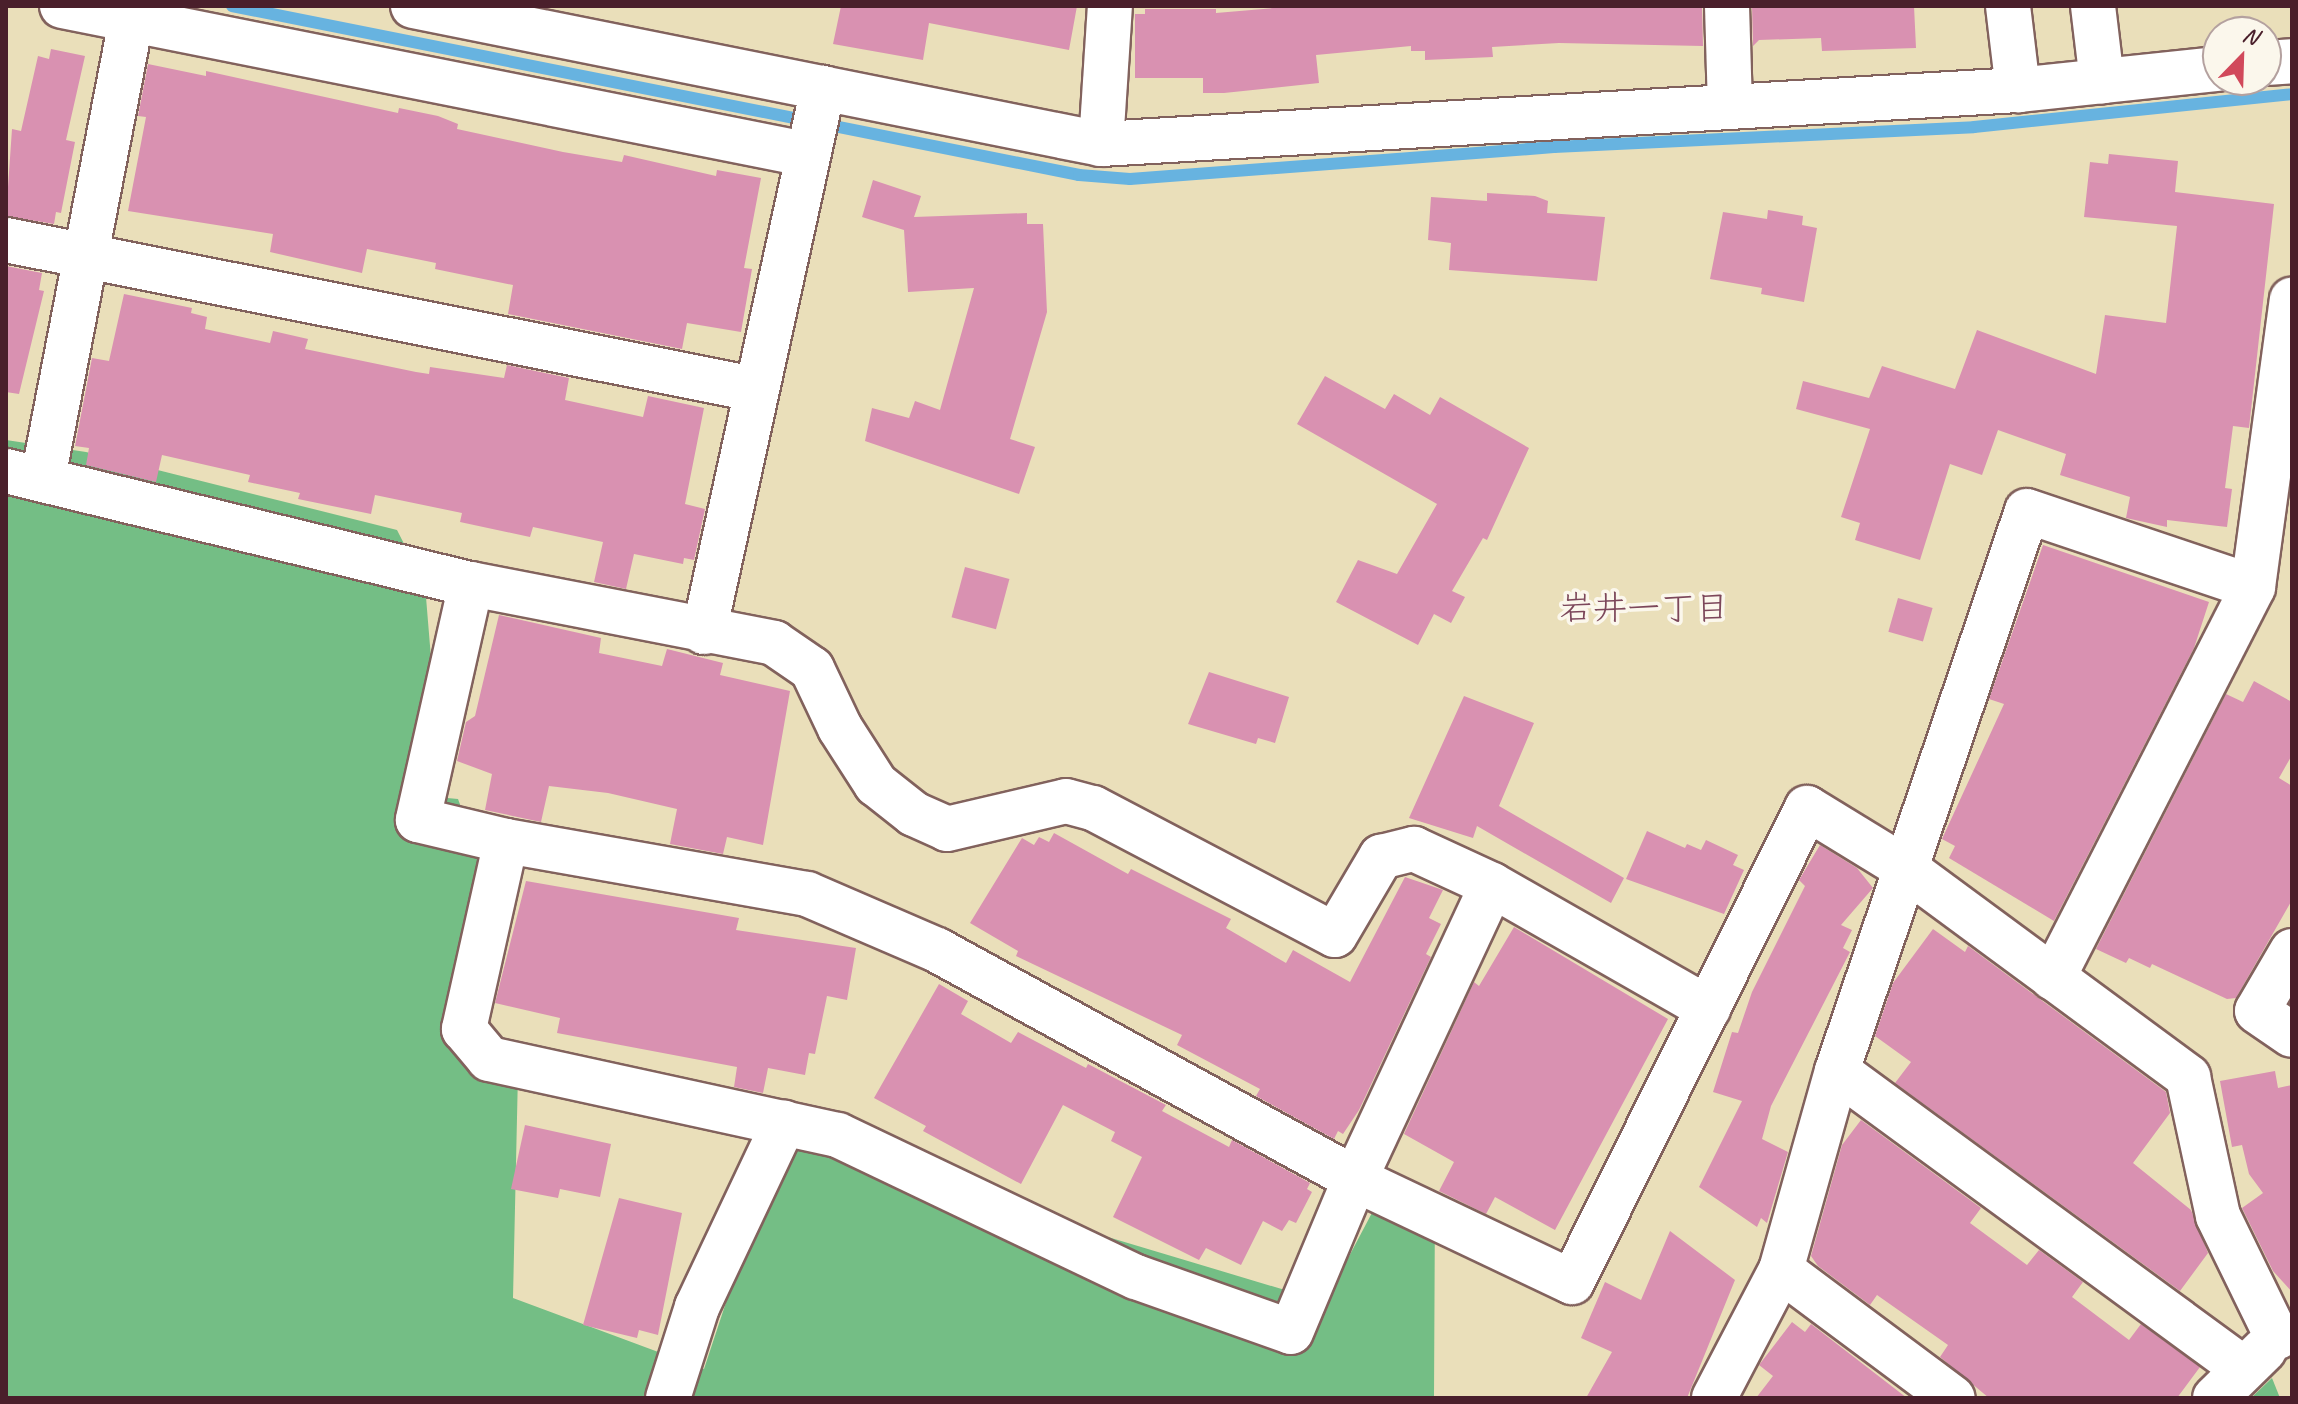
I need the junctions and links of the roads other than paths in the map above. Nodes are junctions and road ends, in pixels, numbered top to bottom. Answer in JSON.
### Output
{"nodes":[{"id":1,"x":62,"y":6,"type":"edge"},
{"id":2,"x":413,"y":6,"type":"edge"},
{"id":3,"x":1110,"y":6,"type":"edge"},
{"id":4,"x":1727,"y":6,"type":"edge"},
{"id":5,"x":2008,"y":6,"type":"edge"},
{"id":6,"x":2093,"y":6,"type":"edge"},
{"id":7,"x":133,"y":13,"type":"edge"},
{"id":8,"x":507,"y":15,"type":"edge"},
{"id":9,"x":2202,"y":71,"type":"edge"},
{"id":10,"x":2102,"y":81,"type":"junction"},
{"id":11,"x":2018,"y":90,"type":"junction"},
{"id":12,"x":1730,"y":105,"type":"junction"},
{"id":13,"x":814,"y":122,"type":"junction"},
{"id":14,"x":1101,"y":144,"type":"junction"},
{"id":15,"x":6,"y":240,"type":"edge"},
{"id":16,"x":86,"y":256,"type":"junction"},
{"id":17,"x":2292,"y":300,"type":"edge"},
{"id":18,"x":754,"y":389,"type":"junction"},
{"id":19,"x":25,"y":475,"type":"edge"},
{"id":20,"x":471,"y":584,"type":"junction"},
{"id":21,"x":2253,"y":587,"type":"junction"},
{"id":22,"x":704,"y":632,"type":"junction"},
{"id":23,"x":506,"y":841,"type":"junction"},
{"id":24,"x":1905,"y":868,"type":"junction"},
{"id":25,"x":1492,"y":885,"type":"junction"},
{"id":26,"x":2292,"y":951,"type":"edge"},
{"id":27,"x":2053,"y":978,"type":"junction"},
{"id":28,"x":1708,"y":1008,"type":"junction"},
{"id":29,"x":2292,"y":1035,"type":"edge"},
{"id":30,"x":1837,"y":1071,"type":"junction"},
{"id":31,"x":784,"y":1123,"type":"junction"},
{"id":32,"x":1355,"y":1179,"type":"junction"},
{"id":33,"x":1781,"y":1270,"type":"junction"},
{"id":34,"x":2284,"y":1339,"type":"edge"},
{"id":35,"x":2230,"y":1384,"type":"edge"},
{"id":36,"x":668,"y":1398,"type":"edge"},
{"id":37,"x":1714,"y":1398,"type":"edge"},
{"id":38,"x":1953,"y":1398,"type":"edge"}],
"edges":[{"from":1,"to":7,"type":"street"},
{"from":2,"to":8,"type":"street"},
{"from":3,"to":14,"type":"street"},
{"from":4,"to":12,"type":"street"},
{"from":5,"to":11,"type":"street"},
{"from":6,"to":10,"type":"street"},
{"from":7,"to":13,"type":"street"},
{"from":7,"to":16,"type":"street"},
{"from":8,"to":13,"type":"street"},
{"from":9,"to":10,"type":"street"},
{"from":10,"to":11,"type":"street"},
{"from":11,"to":12,"type":"street"},
{"from":12,"to":14,"type":"street"},
{"from":13,"to":14,"type":"street"},
{"from":13,"to":18,"type":"street"},
{"from":15,"to":16,"type":"street"},
{"from":16,"to":18,"type":"street"},
{"from":16,"to":19,"type":"street"},
{"from":17,"to":21,"type":"street"},
{"from":18,"to":22,"type":"street"},
{"from":19,"to":20,"type":"street"},
{"from":20,"to":22,"type":"street"},
{"from":20,"to":23,"type":"street"},
{"from":21,"to":24,"type":"street"},
{"from":21,"to":27,"type":"street"},
{"from":22,"to":25,"type":"street"},
{"from":23,"to":31,"type":"street"},
{"from":23,"to":32,"type":"street"},
{"from":24,"to":27,"type":"street"},
{"from":24,"to":28,"type":"street"},
{"from":24,"to":30,"type":"street"},
{"from":25,"to":28,"type":"street"},
{"from":25,"to":32,"type":"street"},
{"from":26,"to":29,"type":"street"},
{"from":27,"to":34,"type":"street"},
{"from":28,"to":32,"type":"street"},
{"from":30,"to":33,"type":"street"},
{"from":30,"to":35,"type":"street"},
{"from":31,"to":32,"type":"street"},
{"from":31,"to":36,"type":"street"},
{"from":33,"to":37,"type":"street"},
{"from":33,"to":38,"type":"street"},
{"from":34,"to":35,"type":"street"}]}
